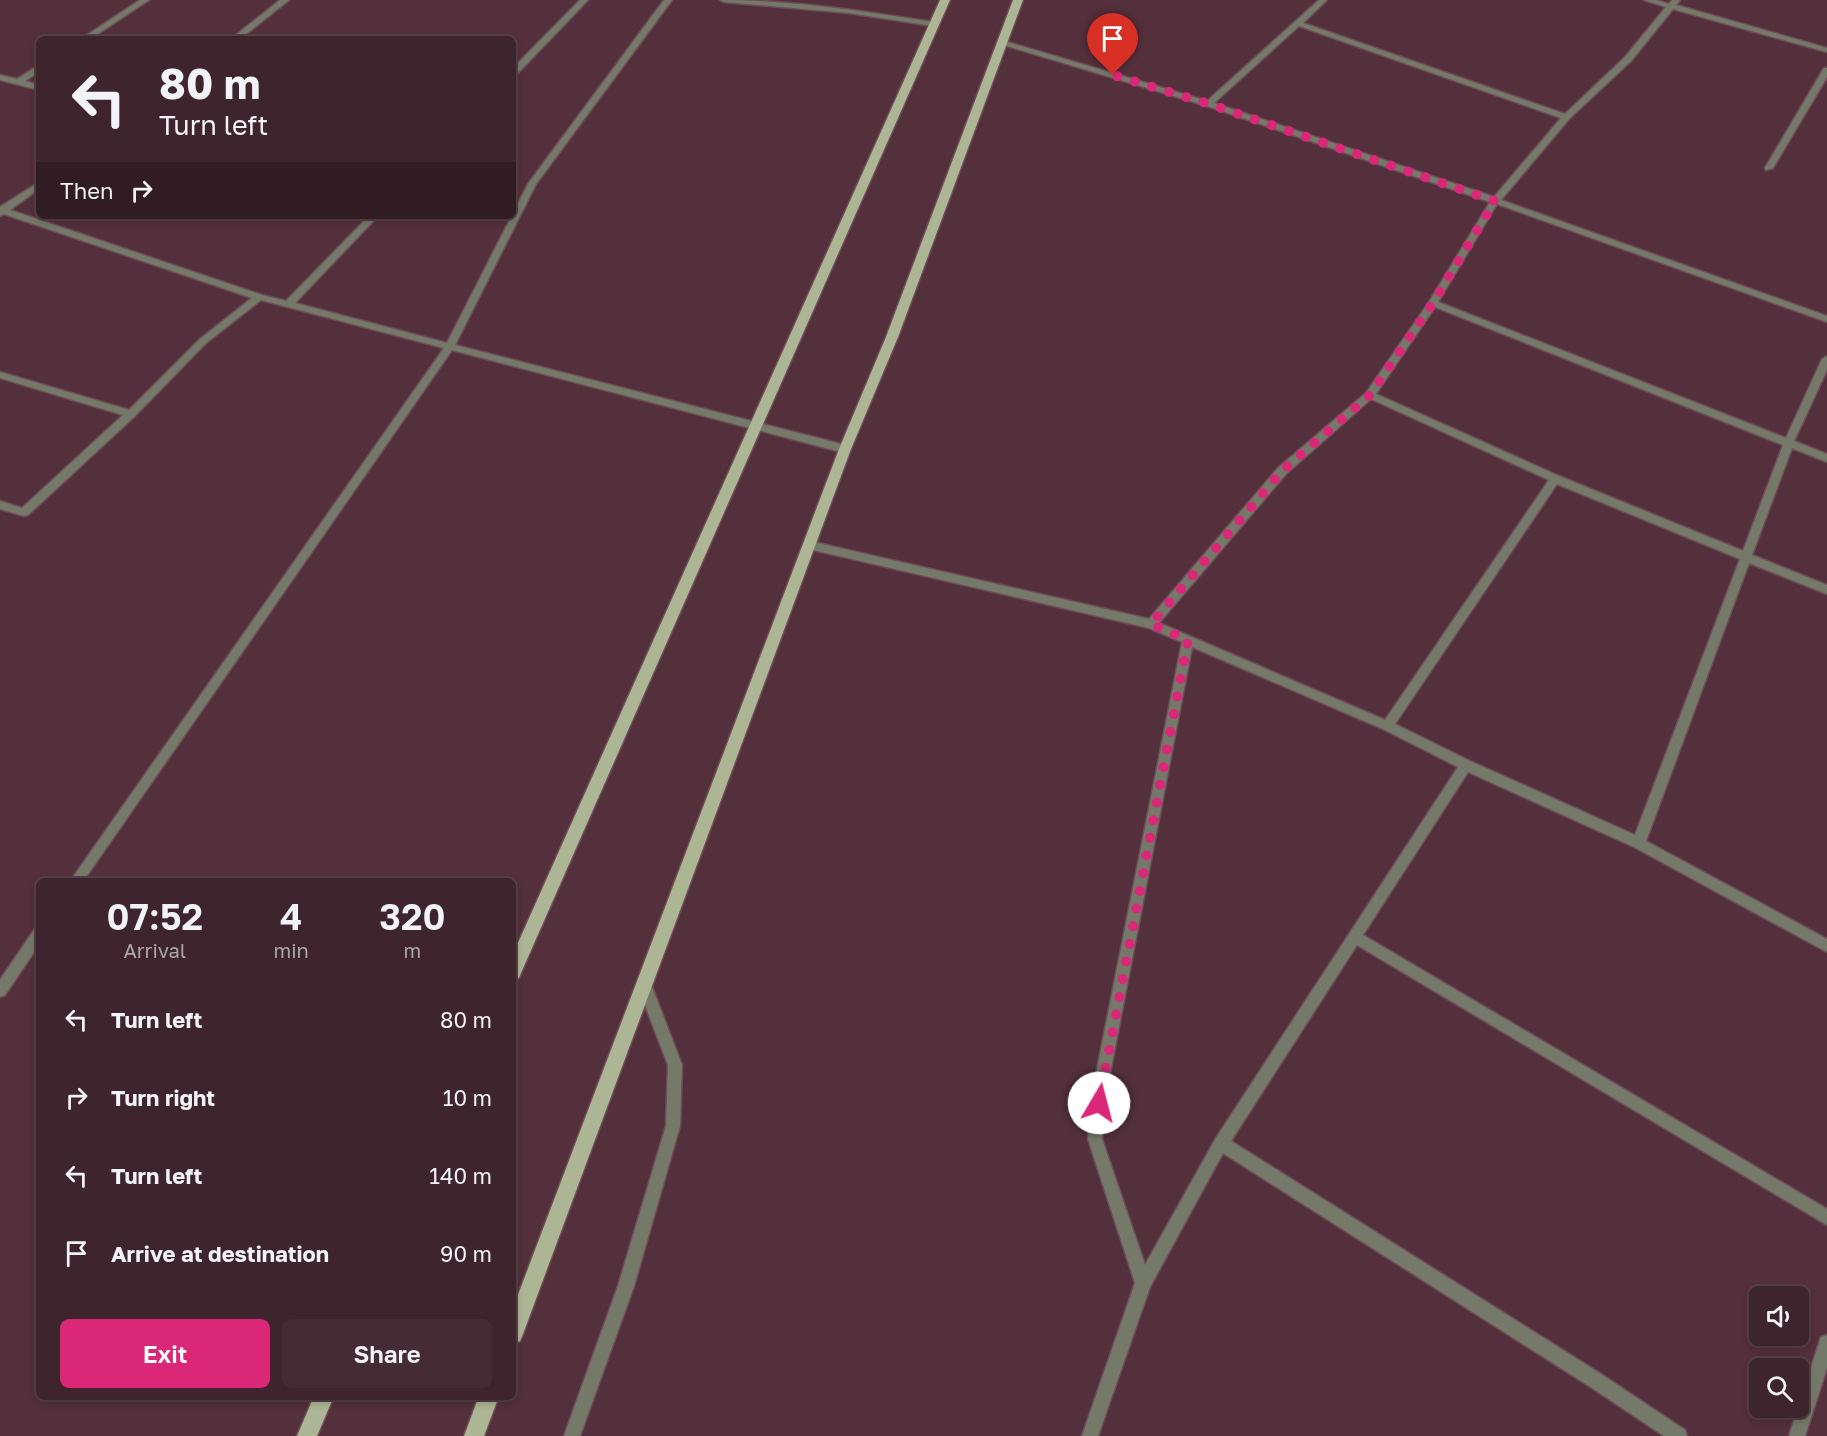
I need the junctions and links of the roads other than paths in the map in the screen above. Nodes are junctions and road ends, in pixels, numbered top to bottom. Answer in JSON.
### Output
{"nodes":[{"id":1,"x":145,"y":0,"type":"edge"},
{"id":2,"x":285,"y":0,"type":"edge"},
{"id":3,"x":584,"y":0,"type":"edge"},
{"id":4,"x":668,"y":0,"type":"edge"},
{"id":5,"x":724,"y":0,"type":"edge"},
{"id":6,"x":945,"y":0,"type":"edge"},
{"id":7,"x":1018,"y":0,"type":"edge"},
{"id":8,"x":1323,"y":0,"type":"edge"},
{"id":9,"x":1648,"y":0,"type":"edge"},
{"id":10,"x":1673,"y":3,"type":"edge"},
{"id":11,"x":1296,"y":23,"type":"junction"},
{"id":12,"x":933,"y":24,"type":"junction"},
{"id":13,"x":90,"y":36,"type":"edge"},
{"id":14,"x":239,"y":36,"type":"edge"},
{"id":15,"x":1001,"y":43,"type":"junction"},
{"id":16,"x":1827,"y":51,"type":"edge"},
{"id":17,"x":516,"y":70,"type":"edge"},
{"id":18,"x":1827,"y":70,"type":"edge"},
{"id":19,"x":36,"y":71,"type":"edge"},
{"id":20,"x":0,"y":77,"type":"edge"},
{"id":21,"x":18,"y":82,"type":"junction"},
{"id":22,"x":36,"y":87,"type":"edge"},
{"id":23,"x":1209,"y":104,"type":"junction"},
{"id":24,"x":1566,"y":117,"type":"junction"},
{"id":25,"x":1769,"y":168,"type":"dead end"},
{"id":26,"x":36,"y":187,"type":"edge"},
{"id":27,"x":1495,"y":201,"type":"junction"},
{"id":28,"x":1,"y":211,"type":"edge"},
{"id":29,"x":516,"y":216,"type":"edge"},
{"id":30,"x":371,"y":219,"type":"edge"},
{"id":31,"x":514,"y":219,"type":"edge"},
{"id":32,"x":259,"y":297,"type":"junction"},
{"id":33,"x":1433,"y":303,"type":"junction"},
{"id":34,"x":288,"y":305,"type":"junction"},
{"id":35,"x":1827,"y":319,"type":"edge"},
{"id":36,"x":449,"y":348,"type":"junction"},
{"id":37,"x":1827,"y":359,"type":"edge"},
{"id":38,"x":0,"y":375,"type":"edge"},
{"id":39,"x":1370,"y":395,"type":"junction"},
{"id":40,"x":131,"y":414,"type":"junction"},
{"id":41,"x":756,"y":428,"type":"junction"},
{"id":42,"x":1788,"y":444,"type":"junction"},
{"id":43,"x":845,"y":449,"type":"junction"},
{"id":44,"x":1827,"y":458,"type":"edge"},
{"id":45,"x":1555,"y":479,"type":"junction"},
{"id":46,"x":0,"y":505,"type":"edge"},
{"id":47,"x":809,"y":545,"type":"junction"},
{"id":48,"x":1748,"y":556,"type":"junction"},
{"id":49,"x":1827,"y":590,"type":"edge"},
{"id":50,"x":1151,"y":624,"type":"junction"},
{"id":51,"x":1188,"y":640,"type":"junction"},
{"id":52,"x":1387,"y":726,"type":"junction"},
{"id":53,"x":1466,"y":765,"type":"junction"},
{"id":54,"x":1639,"y":843,"type":"junction"},
{"id":55,"x":78,"y":878,"type":"edge"},
{"id":56,"x":1355,"y":937,"type":"junction"},
{"id":57,"x":36,"y":938,"type":"edge"},
{"id":58,"x":1827,"y":946,"type":"edge"},
{"id":59,"x":516,"y":966,"type":"edge"},
{"id":60,"x":4,"y":976,"type":"edge"},
{"id":61,"x":645,"y":987,"type":"junction"},
{"id":62,"x":0,"y":991,"type":"edge"},
{"id":63,"x":1221,"y":1143,"type":"junction"},
{"id":64,"x":1827,"y":1217,"type":"edge"},
{"id":65,"x":1143,"y":1282,"type":"junction"},
{"id":66,"x":516,"y":1326,"type":"edge"},
{"id":67,"x":1827,"y":1343,"type":"edge"},
{"id":68,"x":322,"y":1400,"type":"edge"},
{"id":69,"x":488,"y":1400,"type":"edge"},
{"id":70,"x":307,"y":1436,"type":"edge"},
{"id":71,"x":474,"y":1436,"type":"edge"},
{"id":72,"x":572,"y":1436,"type":"edge"},
{"id":73,"x":1090,"y":1436,"type":"edge"},
{"id":74,"x":1679,"y":1436,"type":"edge"},
{"id":75,"x":1797,"y":1436,"type":"edge"}],
"edges":[{"from":1,"to":13,"type":"street"},
{"from":2,"to":14,"type":"street"},
{"from":3,"to":17,"type":"street"},
{"from":4,"to":29,"type":"street"},
{"from":5,"to":12,"type":"street"},
{"from":6,"to":12,"type":"main road"},
{"from":7,"to":15,"type":"main road"},
{"from":8,"to":11,"type":"street"},
{"from":9,"to":10,"type":"street"},
{"from":10,"to":16,"type":"street"},
{"from":10,"to":24,"type":"street"},
{"from":11,"to":23,"type":"street"},
{"from":11,"to":24,"type":"street"},
{"from":12,"to":41,"type":"main road"},
{"from":15,"to":23,"type":"street"},
{"from":15,"to":43,"type":"main road"},
{"from":18,"to":25,"type":"street"},
{"from":19,"to":21,"type":"street"},
{"from":20,"to":21,"type":"street"},
{"from":21,"to":22,"type":"street"},
{"from":23,"to":27,"type":"street"},
{"from":24,"to":27,"type":"street"},
{"from":26,"to":28,"type":"street"},
{"from":27,"to":33,"type":"street"},
{"from":27,"to":35,"type":"street"},
{"from":28,"to":32,"type":"street"},
{"from":30,"to":34,"type":"street"},
{"from":31,"to":36,"type":"street"},
{"from":32,"to":34,"type":"street"},
{"from":32,"to":40,"type":"street"},
{"from":33,"to":39,"type":"street"},
{"from":33,"to":42,"type":"street"},
{"from":34,"to":36,"type":"street"},
{"from":36,"to":41,"type":"street"},
{"from":36,"to":55,"type":"street"},
{"from":37,"to":42,"type":"street"},
{"from":38,"to":40,"type":"street"},
{"from":39,"to":45,"type":"street"},
{"from":39,"to":50,"type":"street"},
{"from":40,"to":46,"type":"street"},
{"from":41,"to":43,"type":"street"},
{"from":41,"to":59,"type":"main road"},
{"from":42,"to":44,"type":"street"},
{"from":42,"to":48,"type":"street"},
{"from":43,"to":47,"type":"main road"},
{"from":45,"to":48,"type":"street"},
{"from":45,"to":52,"type":"street"},
{"from":47,"to":50,"type":"street"},
{"from":47,"to":61,"type":"main road"},
{"from":48,"to":49,"type":"street"},
{"from":48,"to":54,"type":"street"},
{"from":50,"to":51,"type":"street"},
{"from":51,"to":52,"type":"street"},
{"from":51,"to":65,"type":"street"},
{"from":52,"to":53,"type":"street"},
{"from":53,"to":54,"type":"street"},
{"from":53,"to":56,"type":"street"},
{"from":54,"to":58,"type":"street"},
{"from":56,"to":63,"type":"street"},
{"from":56,"to":64,"type":"street"},
{"from":57,"to":60,"type":"street"},
{"from":60,"to":62,"type":"street"},
{"from":61,"to":66,"type":"main road"},
{"from":61,"to":72,"type":"street"},
{"from":63,"to":65,"type":"street"},
{"from":63,"to":74,"type":"street"},
{"from":65,"to":73,"type":"street"},
{"from":67,"to":75,"type":"street"},
{"from":68,"to":70,"type":"main road"},
{"from":69,"to":71,"type":"main road"}]}
